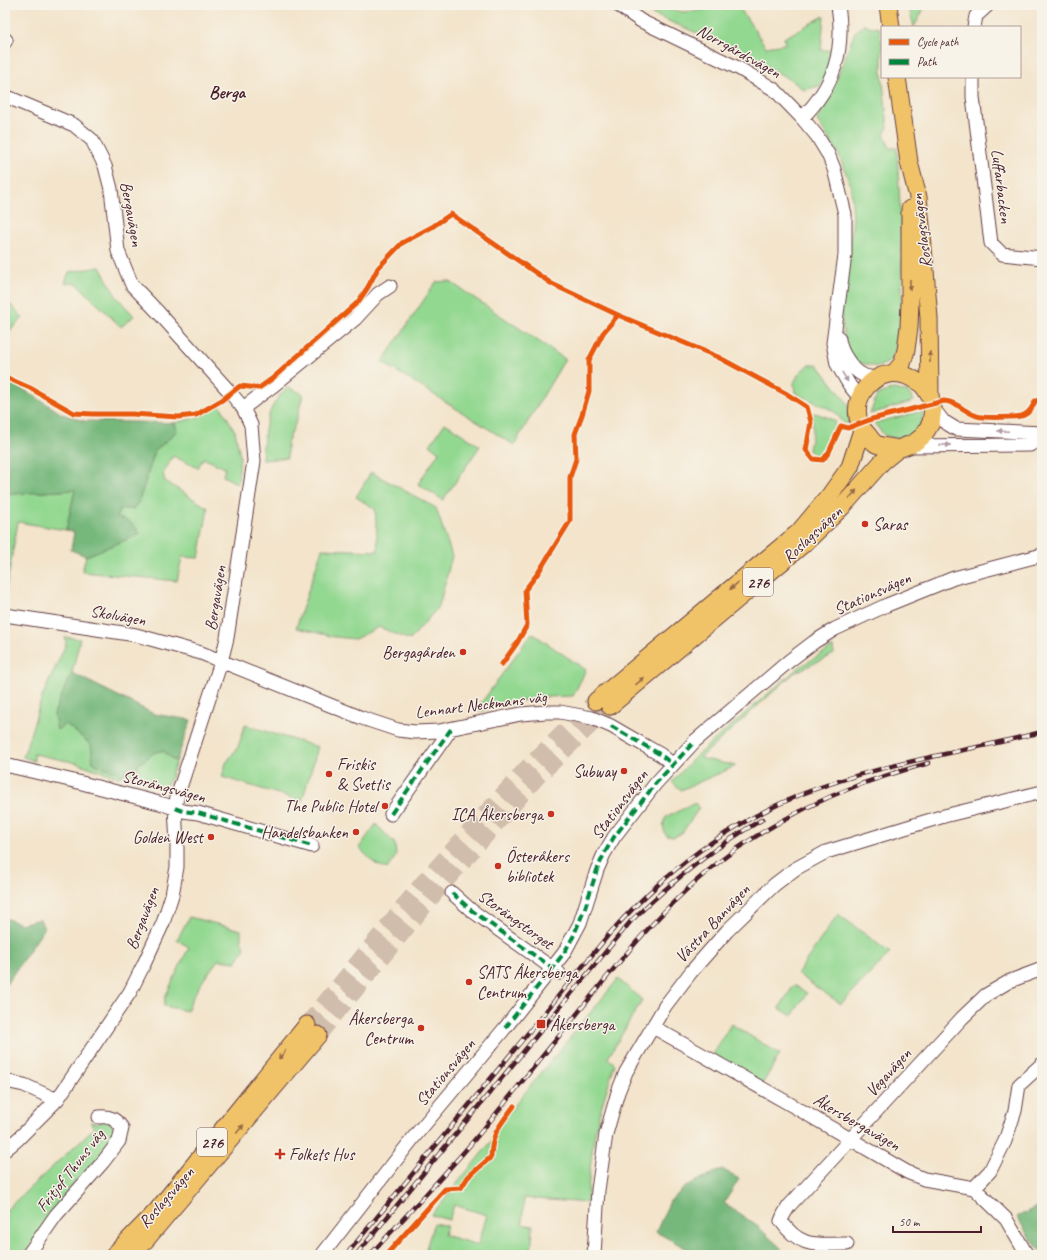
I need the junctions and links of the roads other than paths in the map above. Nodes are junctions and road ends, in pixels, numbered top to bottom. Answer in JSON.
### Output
{"nodes":[{"id":1,"x":618,"y":5,"type":"edge"},
{"id":2,"x":838,"y":5,"type":"edge"},
{"id":3,"x":888,"y":5,"type":"edge"},
{"id":4,"x":988,"y":5,"type":"edge"},
{"id":5,"x":891,"y":26,"type":"edge"},
{"id":6,"x":974,"y":26,"type":"edge"},
{"id":7,"x":5,"y":39,"type":"edge"},
{"id":8,"x":5,"y":42,"type":"edge"},
{"id":9,"x":898,"y":78,"type":"edge"},
{"id":10,"x":972,"y":78,"type":"edge"},
{"id":11,"x":5,"y":96,"type":"edge"},
{"id":12,"x":802,"y":118,"type":"junction"},
{"id":13,"x":910,"y":162,"type":"junction"},
{"id":14,"x":1042,"y":258,"type":"edge"},
{"id":15,"x":390,"y":286,"type":"dead end"},
{"id":16,"x":836,"y":313,"type":"junction"},
{"id":17,"x":894,"y":374,"type":"junction"},
{"id":18,"x":875,"y":378,"type":"junction"},
{"id":19,"x":859,"y":397,"type":"junction"},
{"id":20,"x":931,"y":402,"type":"junction"},
{"id":21,"x":242,"y":408,"type":"junction"},
{"id":22,"x":862,"y":430,"type":"junction"},
{"id":23,"x":1042,"y":433,"type":"edge"},
{"id":24,"x":1042,"y":438,"type":"edge"},
{"id":25,"x":902,"y":447,"type":"junction"},
{"id":26,"x":1042,"y":555,"type":"edge"},
{"id":27,"x":5,"y":614,"type":"edge"},
{"id":28,"x":221,"y":662,"type":"junction"},
{"id":29,"x":450,"y":729,"type":"junction"},
{"id":30,"x":672,"y":764,"type":"junction"},
{"id":31,"x":5,"y":765,"type":"edge"},
{"id":32,"x":1042,"y":792,"type":"edge"},
{"id":33,"x":175,"y":808,"type":"junction"},
{"id":34,"x":391,"y":814,"type":"dead end"},
{"id":35,"x":312,"y":846,"type":"dead end"},
{"id":36,"x":452,"y":893,"type":"dead end"},
{"id":37,"x":1042,"y":969,"type":"edge"},
{"id":38,"x":556,"y":970,"type":"junction"},
{"id":39,"x":652,"y":1026,"type":"junction"},
{"id":40,"x":1042,"y":1064,"type":"edge"},
{"id":41,"x":5,"y":1081,"type":"edge"},
{"id":42,"x":57,"y":1100,"type":"junction"},
{"id":43,"x":100,"y":1117,"type":"dead end"},
{"id":44,"x":850,"y":1139,"type":"junction"},
{"id":45,"x":5,"y":1150,"type":"edge"},
{"id":46,"x":974,"y":1188,"type":"junction"},
{"id":47,"x":846,"y":1244,"type":"dead end"},
{"id":48,"x":28,"y":1255,"type":"edge"},
{"id":49,"x":114,"y":1255,"type":"edge"},
{"id":50,"x":133,"y":1255,"type":"edge"},
{"id":51,"x":322,"y":1255,"type":"edge"},
{"id":52,"x":594,"y":1255,"type":"edge"},
{"id":53,"x":1027,"y":1255,"type":"edge"}],
"edges":[{"from":1,"to":12,"type":"street","name":"Norrgårdsvägen"},
{"from":2,"to":12,"type":"street"},
{"from":3,"to":5,"type":"main road"},
{"from":4,"to":6,"type":"street"},
{"from":7,"to":8,"type":"street"},
{"from":9,"to":13,"type":"main road","name":"Roslagsvägen","number":"276"},
{"from":10,"to":14,"type":"street","name":"Luffarbacken"},
{"from":11,"to":21,"type":"street","name":"Bergavägen"},
{"from":12,"to":16,"type":"street","name":"Norrgårdsvägen"},
{"from":13,"to":17,"type":"main road","name":"Roslagsvägen","number":"276","one_way":true},
{"from":20,"to":13,"type":"main road","name":"Roslagsvägen","number":"276","one_way":true},
{"from":15,"to":21,"type":"street"},
{"from":16,"to":18,"type":"street","name":"Norrgårdsvägen"},
{"from":16,"to":19,"type":"street","name":"Norrgårdsvägen","one_way":true},
{"from":17,"to":18,"type":"main road"},
{"from":17,"to":20,"type":"main road"},
{"from":18,"to":19,"type":"main road"},
{"from":19,"to":22,"type":"main road"},
{"from":23,"to":20,"type":"street","one_way":true},
{"from":20,"to":25,"type":"main road","name":"Roslagsvägen","number":"276"},
{"from":21,"to":28,"type":"street","name":"Bergavägen"},
{"from":22,"to":25,"type":"main road"},
{"from":22,"to":25,"type":"main road","name":"Roslagsvägen","number":"276","one_way":true},
{"from":25,"to":24,"type":"street","one_way":true},
{"from":26,"to":30,"type":"street","name":"Stationsvägen"},
{"from":27,"to":28,"type":"street","name":"Skolvägen"},
{"from":28,"to":29,"type":"street","name":"Lennart Neckmans väg"},
{"from":28,"to":33,"type":"street","name":"Bergavägen"},
{"from":29,"to":30,"type":"street","name":"Lennart Neckmans väg"},
{"from":29,"to":34,"type":"street"},
{"from":30,"to":38,"type":"street","name":"Stationsvägen"},
{"from":31,"to":33,"type":"street","name":"Storängsvägen"},
{"from":32,"to":39,"type":"street","name":"Västra Banvägen"},
{"from":33,"to":35,"type":"street","name":"Storängsvägen"},
{"from":33,"to":42,"type":"street","name":"Bergavägen"},
{"from":36,"to":38,"type":"street","name":"Storängstorget"},
{"from":37,"to":44,"type":"street","name":"Vegavägen"},
{"from":38,"to":51,"type":"street","name":"Stationsvägen"},
{"from":39,"to":44,"type":"street","name":"Åkersbergavägen"},
{"from":39,"to":52,"type":"street","name":"Västra Banvägen"},
{"from":40,"to":46,"type":"street"},
{"from":41,"to":42,"type":"street"},
{"from":42,"to":45,"type":"street","name":"Bergavägen"},
{"from":43,"to":48,"type":"street","name":"Fritjof Thuns väg"},
{"from":44,"to":46,"type":"street","name":"Åkersbergavägen"},
{"from":44,"to":47,"type":"street","name":"Vegavägen"},
{"from":46,"to":53,"type":"street"},
{"from":50,"to":49,"type":"main road","name":"Roslagsvägen","number":"276","one_way":true}]}
